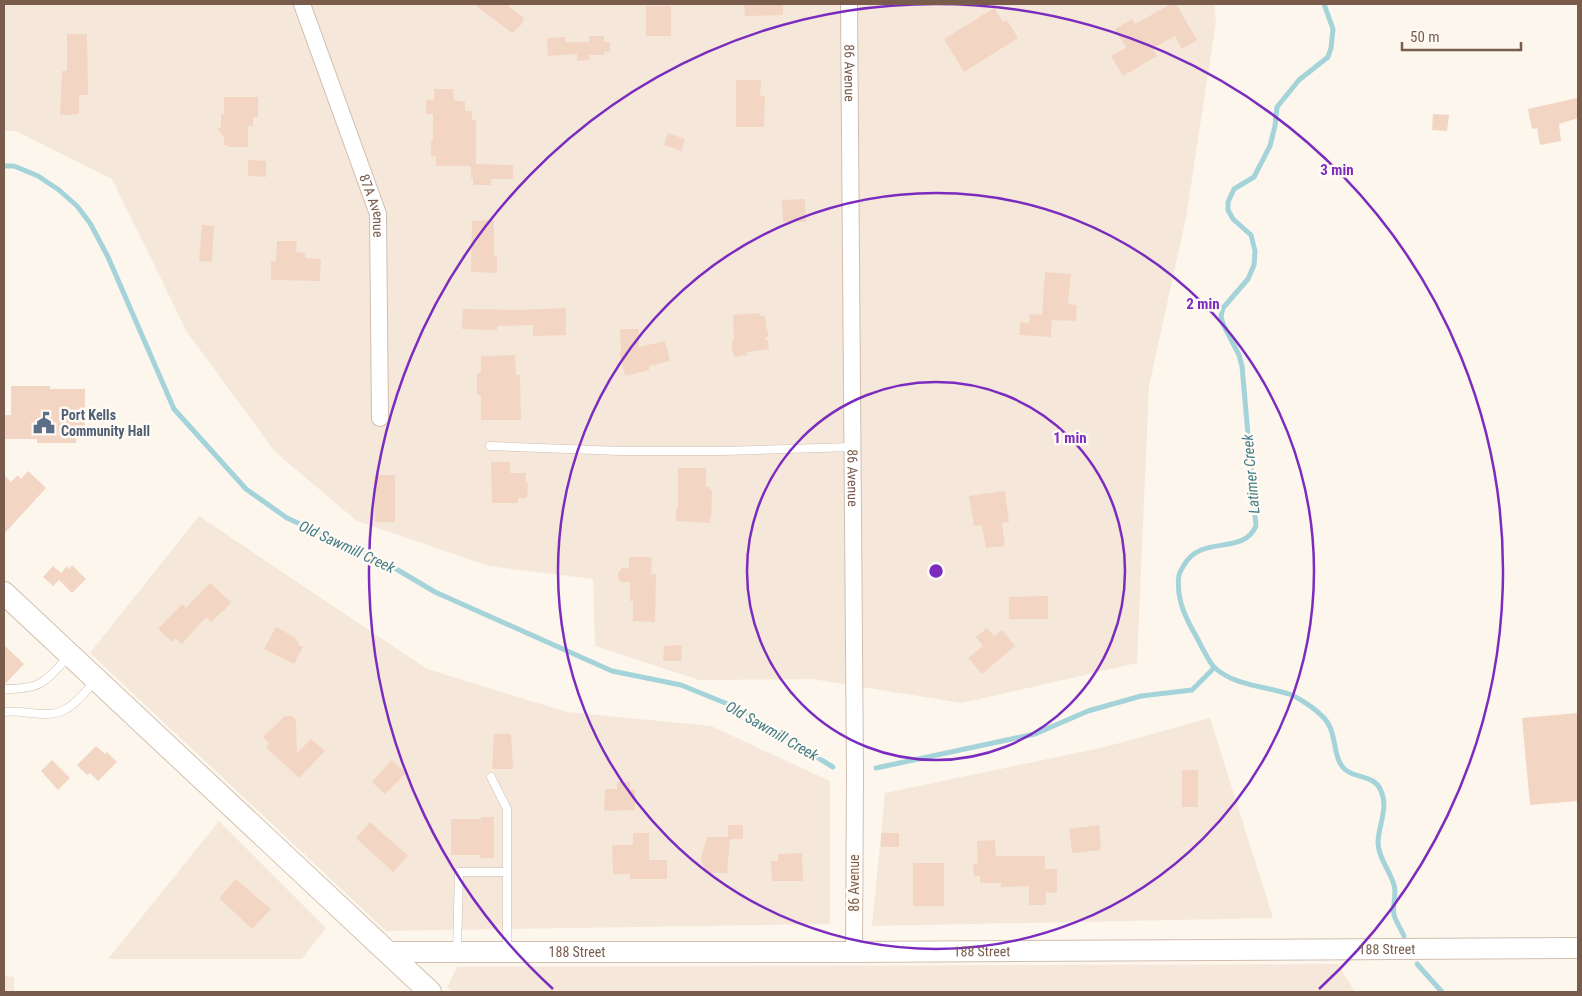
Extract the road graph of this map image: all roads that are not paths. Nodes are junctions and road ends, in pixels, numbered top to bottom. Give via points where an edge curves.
1 (302, 4) edge
2 (849, 4) edge
3 (380, 418) dead end
4 (490, 446) dead end
5 (853, 447) junction
6 (4, 592) edge
7 (70, 655) junction
8 (96, 680) junction
9 (4, 689) edge
10 (4, 712) edge
11 (491, 777) dead end
12 (507, 872) junction
13 (1578, 948) edge
14 (387, 952) junction
15 (457, 952) junction
16 (508, 952) junction
17 (854, 952) junction
18 (430, 992) edge

1 - 3 street, 87A Avenue via 378,214
2 - 5 street, 86 Avenue
4 - 5 lane via 638,451
5 - 17 street, 86 Avenue
6 - 7 main road
7 - 8 main road
7 - 9 lane via 51,676 35,686
8 - 10 lane via 67,709 58,713
8 - 14 main road
11 - 12 lane via 507,809
12 - 15 lane via 459,872
12 - 16 lane
13 - 17 street, 188 Street
14 - 15 street, 188 Street
14 - 18 main road
15 - 16 street, 188 Street
16 - 17 street, 188 Street

